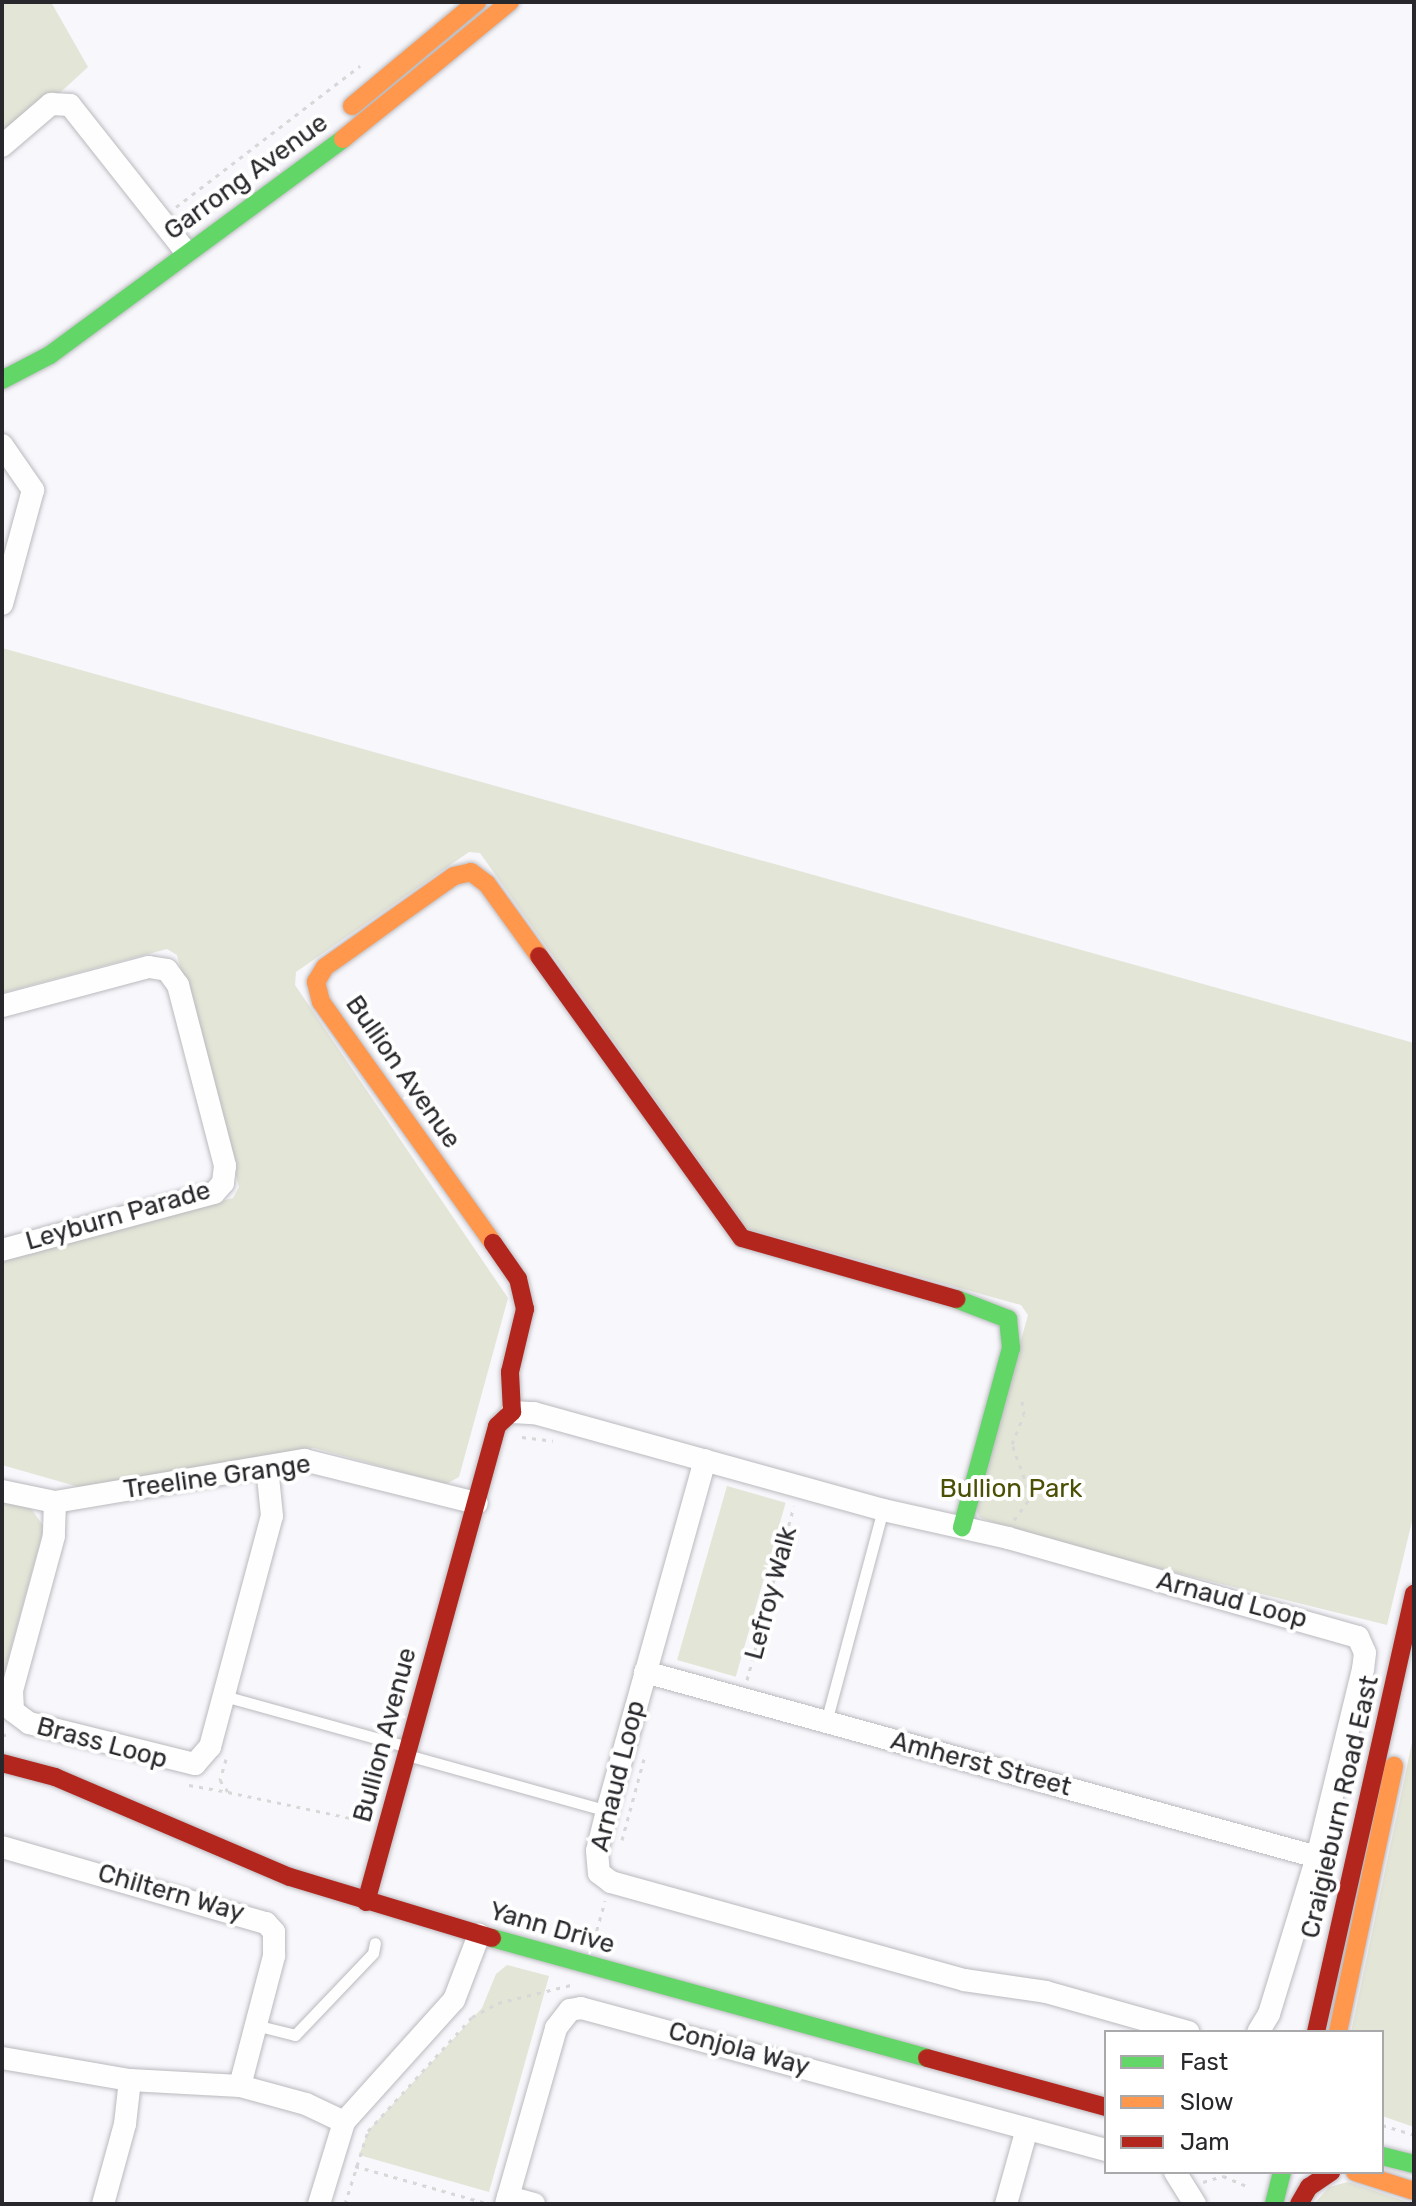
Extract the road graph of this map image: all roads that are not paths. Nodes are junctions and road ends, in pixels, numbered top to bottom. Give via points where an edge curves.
1 (477, 2) edge
2 (510, 2) edge
3 (338, 117) dead end
4 (2, 146) edge
5 (177, 234) junction
6 (2, 362) edge
7 (2, 380) edge
8 (2, 445) edge
9 (2, 604) edge
10 (2, 1006) edge
11 (2, 1250) edge
12 (512, 1412) junction
13 (705, 1460) junction
14 (267, 1467) junction
15 (2, 1491) edge
16 (55, 1502) junction
17 (477, 1503) junction
18 (883, 1510) junction
19 (962, 1527) junction
20 (1414, 1594) edge
21 (1414, 1630) edge
22 (645, 1672) junction
23 (224, 1696) junction
24 (826, 1722) junction
25 (407, 1751) junction
26 (2, 1763) edge
27 (607, 1811) junction
28 (2, 1847) edge
29 (1317, 1857) junction
30 (366, 1902) junction
31 (479, 1935) junction
32 (375, 1943) dead end
33 (255, 2025) junction
34 (1181, 2030) edge
35 (1259, 2030) edge
36 (1316, 2030) edge
37 (1338, 2030) edge
38 (2, 2058) edge
39 (130, 2080) junction
40 (240, 2086) junction
41 (1104, 2107) edge
42 (344, 2122) junction
43 (1027, 2129) junction
44 (1104, 2149) edge
45 (1384, 2156) edge
46 (1414, 2164) edge
47 (1269, 2174) edge
48 (1281, 2174) edge
49 (1306, 2174) edge
50 (1328, 2174) edge
51 (1361, 2174) edge
52 (1414, 2191) edge
53 (500, 2201) edge
54 (1274, 2203) edge
55 (103, 2204) edge
56 (319, 2204) edge
57 (534, 2204) edge
58 (1006, 2204) edge
59 (1298, 2204) edge

1 - 3 street, Garrong Avenue
2 - 5 street, Garrong Avenue via 388,106
4 - 5 street via 51,104 70,105
5 - 6 street, Garrong Avenue via 68,320
5 - 7 street, Garrong Avenue via 50,355
8 - 9 street via 33,490
10 - 11 street, Leyburn Parade via 149,967 167,970 178,985 225,1166 223,1183 214,1193
12 - 13 street, Arnaud Loop via 534,1413
12 - 17 street, Bullion Avenue via 497,1426
12 - 19 street, Bullion Avenue via 510,1372 525,1309 518,1279 316,992 325,967 464,872 487,884 735,1231 760,1246 1000,1313 1012,1327
13 - 18 street, Arnaud Loop
13 - 22 street, Arnaud Loop
14 - 16 street, Treeline Grange
14 - 17 street, Treeline Grange via 321,1461
14 - 23 street, Brass Loop via 272,1516
15 - 16 street, Treeline Grange
16 - 23 street, Brass Loop via 54,1536 12,1691 18,1718 176,1764 195,1764 210,1747
17 - 25 street, Bullion Avenue
18 - 19 street, Arnaud Loop
18 - 24 lane
19 - 29 street, Arnaud Loop via 1358,1637 1365,1653 1363,1669
20 - 36 street, Craigieburn Road East
21 - 37 street, Craigieburn Road East via 1387,1810
22 - 24 street, Amherst Street
22 - 27 street, Arnaud Loop
23 - 25 lane
24 - 29 street, Amherst Street
25 - 27 lane
25 - 30 street, Bullion Avenue
26 - 30 street, Yann Drive via 55,1777 290,1877
27 - 34 street, Arnaud Loop via 596,1863 611,1882 964,1980 1046,1992
28 - 33 street, Chiltern Way via 266,1923 275,1944
29 - 35 street, Arnaud Loop via 1269,2014
30 - 31 street, Yann Drive
31 - 41 street, Yann Drive
31 - 42 street via 454,2000
32 - 33 lane via 373,1953 295,2035
33 - 40 street, Chiltern Way
38 - 39 street
39 - 40 street
39 - 55 street via 125,2124
40 - 42 street via 306,2104
42 - 56 street
43 - 44 street, Conjola Way
43 - 53 street, Conjola Way via 581,2008 570,2010 556,2028
43 - 58 street
45 - 46 street
47 - 54 street
48 - 54 street
49 - 59 street
50 - 59 street via 1309,2187
51 - 52 street
53 - 57 street

